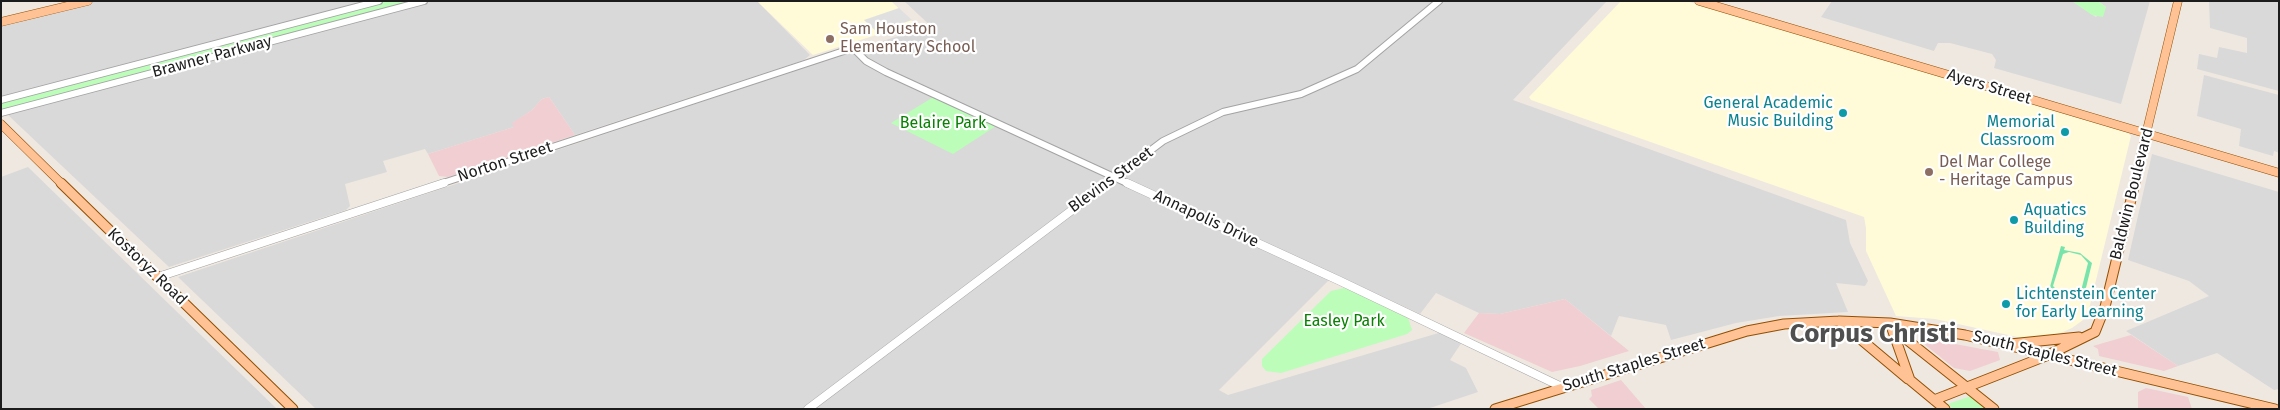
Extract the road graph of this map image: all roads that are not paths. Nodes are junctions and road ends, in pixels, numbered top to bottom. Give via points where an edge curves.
1 (88, 1) edge
2 (379, 1) edge
3 (424, 1) edge
4 (1438, 1) edge
5 (1699, 1) edge
6 (2178, 1) edge
7 (1, 22) edge
8 (853, 48) joint
9 (1, 100) edge
10 (1, 113) edge
11 (1, 124) edge
12 (2147, 134) junction
13 (2279, 173) edge
14 (1113, 177) junction
15 (158, 277) junction
16 (1839, 321) junction
17 (1890, 323) junction
18 (2087, 336) junction
19 (2003, 344) junction
20 (2046, 356) junction
21 (1910, 380) junction
22 (1562, 387) junction
23 (1967, 387) junction
24 (1934, 400) junction
25 (293, 409) edge
26 (808, 409) edge
27 (1495, 409) edge
28 (1944, 409) edge
29 (1994, 409) edge
30 (2275, 409) edge

1 - 7 main road
2 - 9 street, Brawner Parkway
3 - 10 street, Brawner Parkway
4 - 14 street, Blevins Street via 1357,69 1301,94 1223,112 1163,142
5 - 12 main road, Ayers Street
6 - 12 main road, Baldwin Boulevard
8 - 14 street, Annapolis Drive via 866,61 886,72
8 - 15 street, Norton Street
11 - 15 main road, Kostoryz Road
12 - 13 main road, Ayers Street
12 - 18 main road, Baldwin Boulevard via 2105,307 2095,332
14 - 22 street, Annapolis Drive
14 - 26 street, Blevins Street
15 - 25 main road, Kostoryz Road
16 - 17 main road, South Staples Street
16 - 21 main road
16 - 22 main road, South Staples Street via 1784,324 1748,331
17 - 19 main road, South Staples Street
17 - 21 main road
17 - 23 main road
18 - 19 main road
18 - 20 main road, Baldwin Boulevard
19 - 20 main road, South Staples Street
20 - 23 main road, Baldwin Boulevard
20 - 30 main road, South Staples Street
21 - 24 main road
22 - 27 main road, South Staples Street
23 - 24 main road, Baldwin Boulevard
23 - 29 main road
24 - 28 main road

